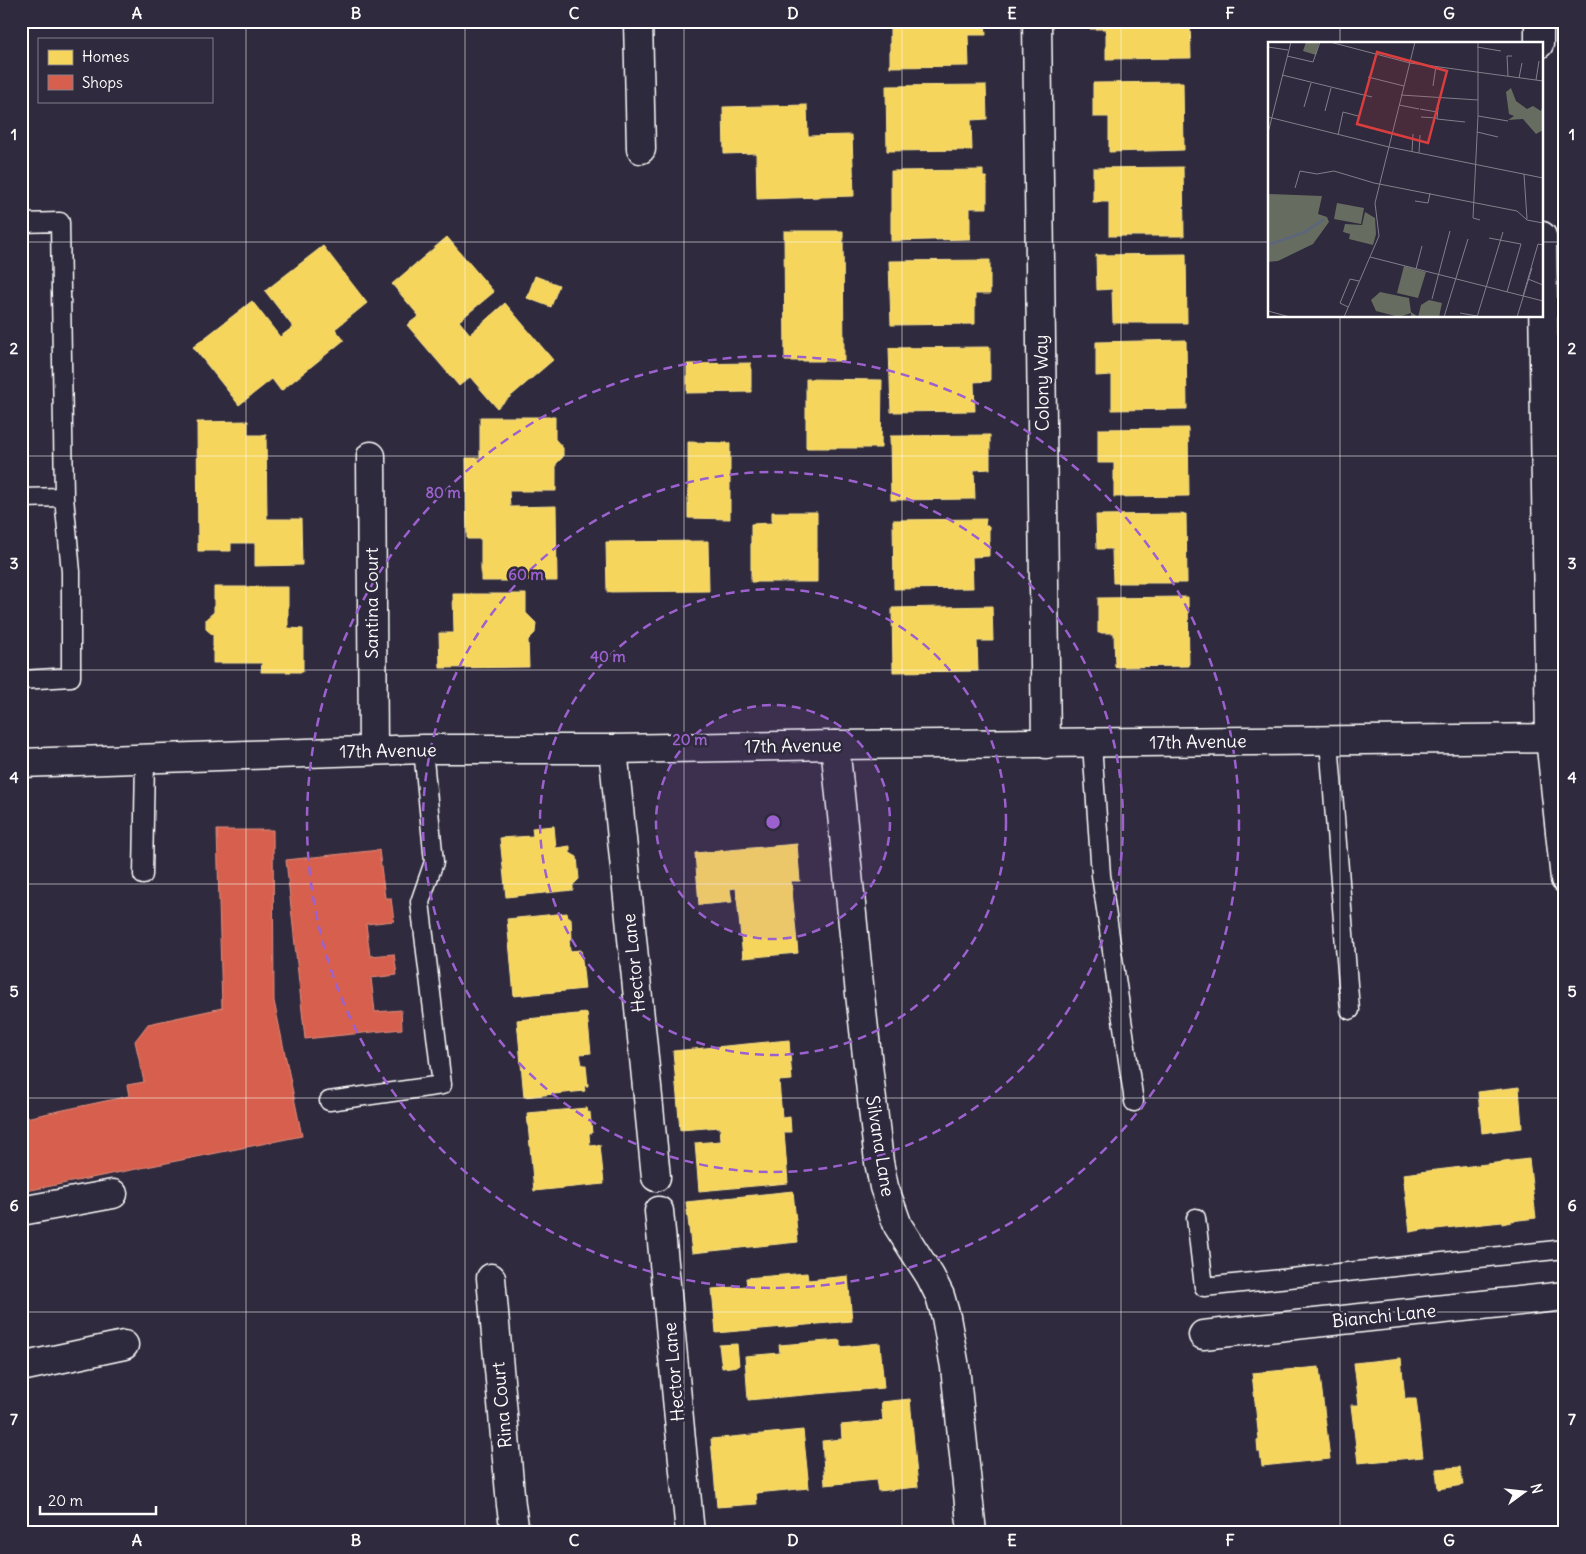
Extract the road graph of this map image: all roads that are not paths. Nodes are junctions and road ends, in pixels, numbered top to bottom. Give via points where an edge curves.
1 (638, 21) edge
2 (1037, 21) edge
3 (1539, 21) edge
4 (1539, 42) edge
5 (641, 149) dead end
6 (21, 223) edge
7 (1544, 254) edge
8 (1554, 345) edge
9 (371, 456) dead end
10 (64, 497) junction
11 (21, 498) edge
12 (21, 680) edge
13 (1557, 738) edge
14 (1329, 741) junction
15 (1046, 744) junction
16 (1092, 744) junction
17 (835, 745) junction
18 (613, 749) junction
19 (373, 750) junction
20 (423, 750) junction
21 (145, 759) junction
22 (21, 763) edge
23 (143, 874) dead end
24 (1565, 879) edge
25 (1350, 1010) dead end
26 (329, 1101) dead end
27 (1134, 1102) dead end
28 (656, 1177) dead end
29 (113, 1194) dead end
30 (21, 1210) edge
31 (659, 1211) dead end
32 (1196, 1218) dead end
33 (1565, 1249) edge
34 (490, 1278) dead end
35 (1565, 1296) edge
36 (1203, 1335) dead end
37 (124, 1345) dead end
38 (21, 1367) edge
39 (515, 1533) edge
40 (690, 1533) edge
41 (972, 1533) edge

1 - 5 street
2 - 15 street, Colony Way
3 - 4 street
6 - 10 lane via 60,222
7 - 8 street
8 - 13 street
9 - 19 street, Santina Court
10 - 11 lane
10 - 12 lane via 71,572 71,677
13 - 14 street, 17th Avenue
13 - 24 street
14 - 16 street, 17th Avenue
14 - 25 lane
15 - 16 street, 17th Avenue
15 - 17 street, 17th Avenue
16 - 27 lane via 1101,875
17 - 18 street, 17th Avenue
17 - 41 street, Silvana Lane via 879,1162 898,1226 930,1276 946,1317 955,1368
18 - 20 street, 17th Avenue
18 - 28 street, Hector Lane
19 - 20 street, 17th Avenue
19 - 21 street, 17th Avenue
20 - 26 lane via 434,862 420,902 442,1085
21 - 22 street, 17th Avenue
21 - 23 lane
29 - 30 street
31 - 40 street, Hector Lane
32 - 33 lane via 1204,1287
34 - 39 street, Rina Court
35 - 36 street, Bianchi Lane
37 - 38 street

